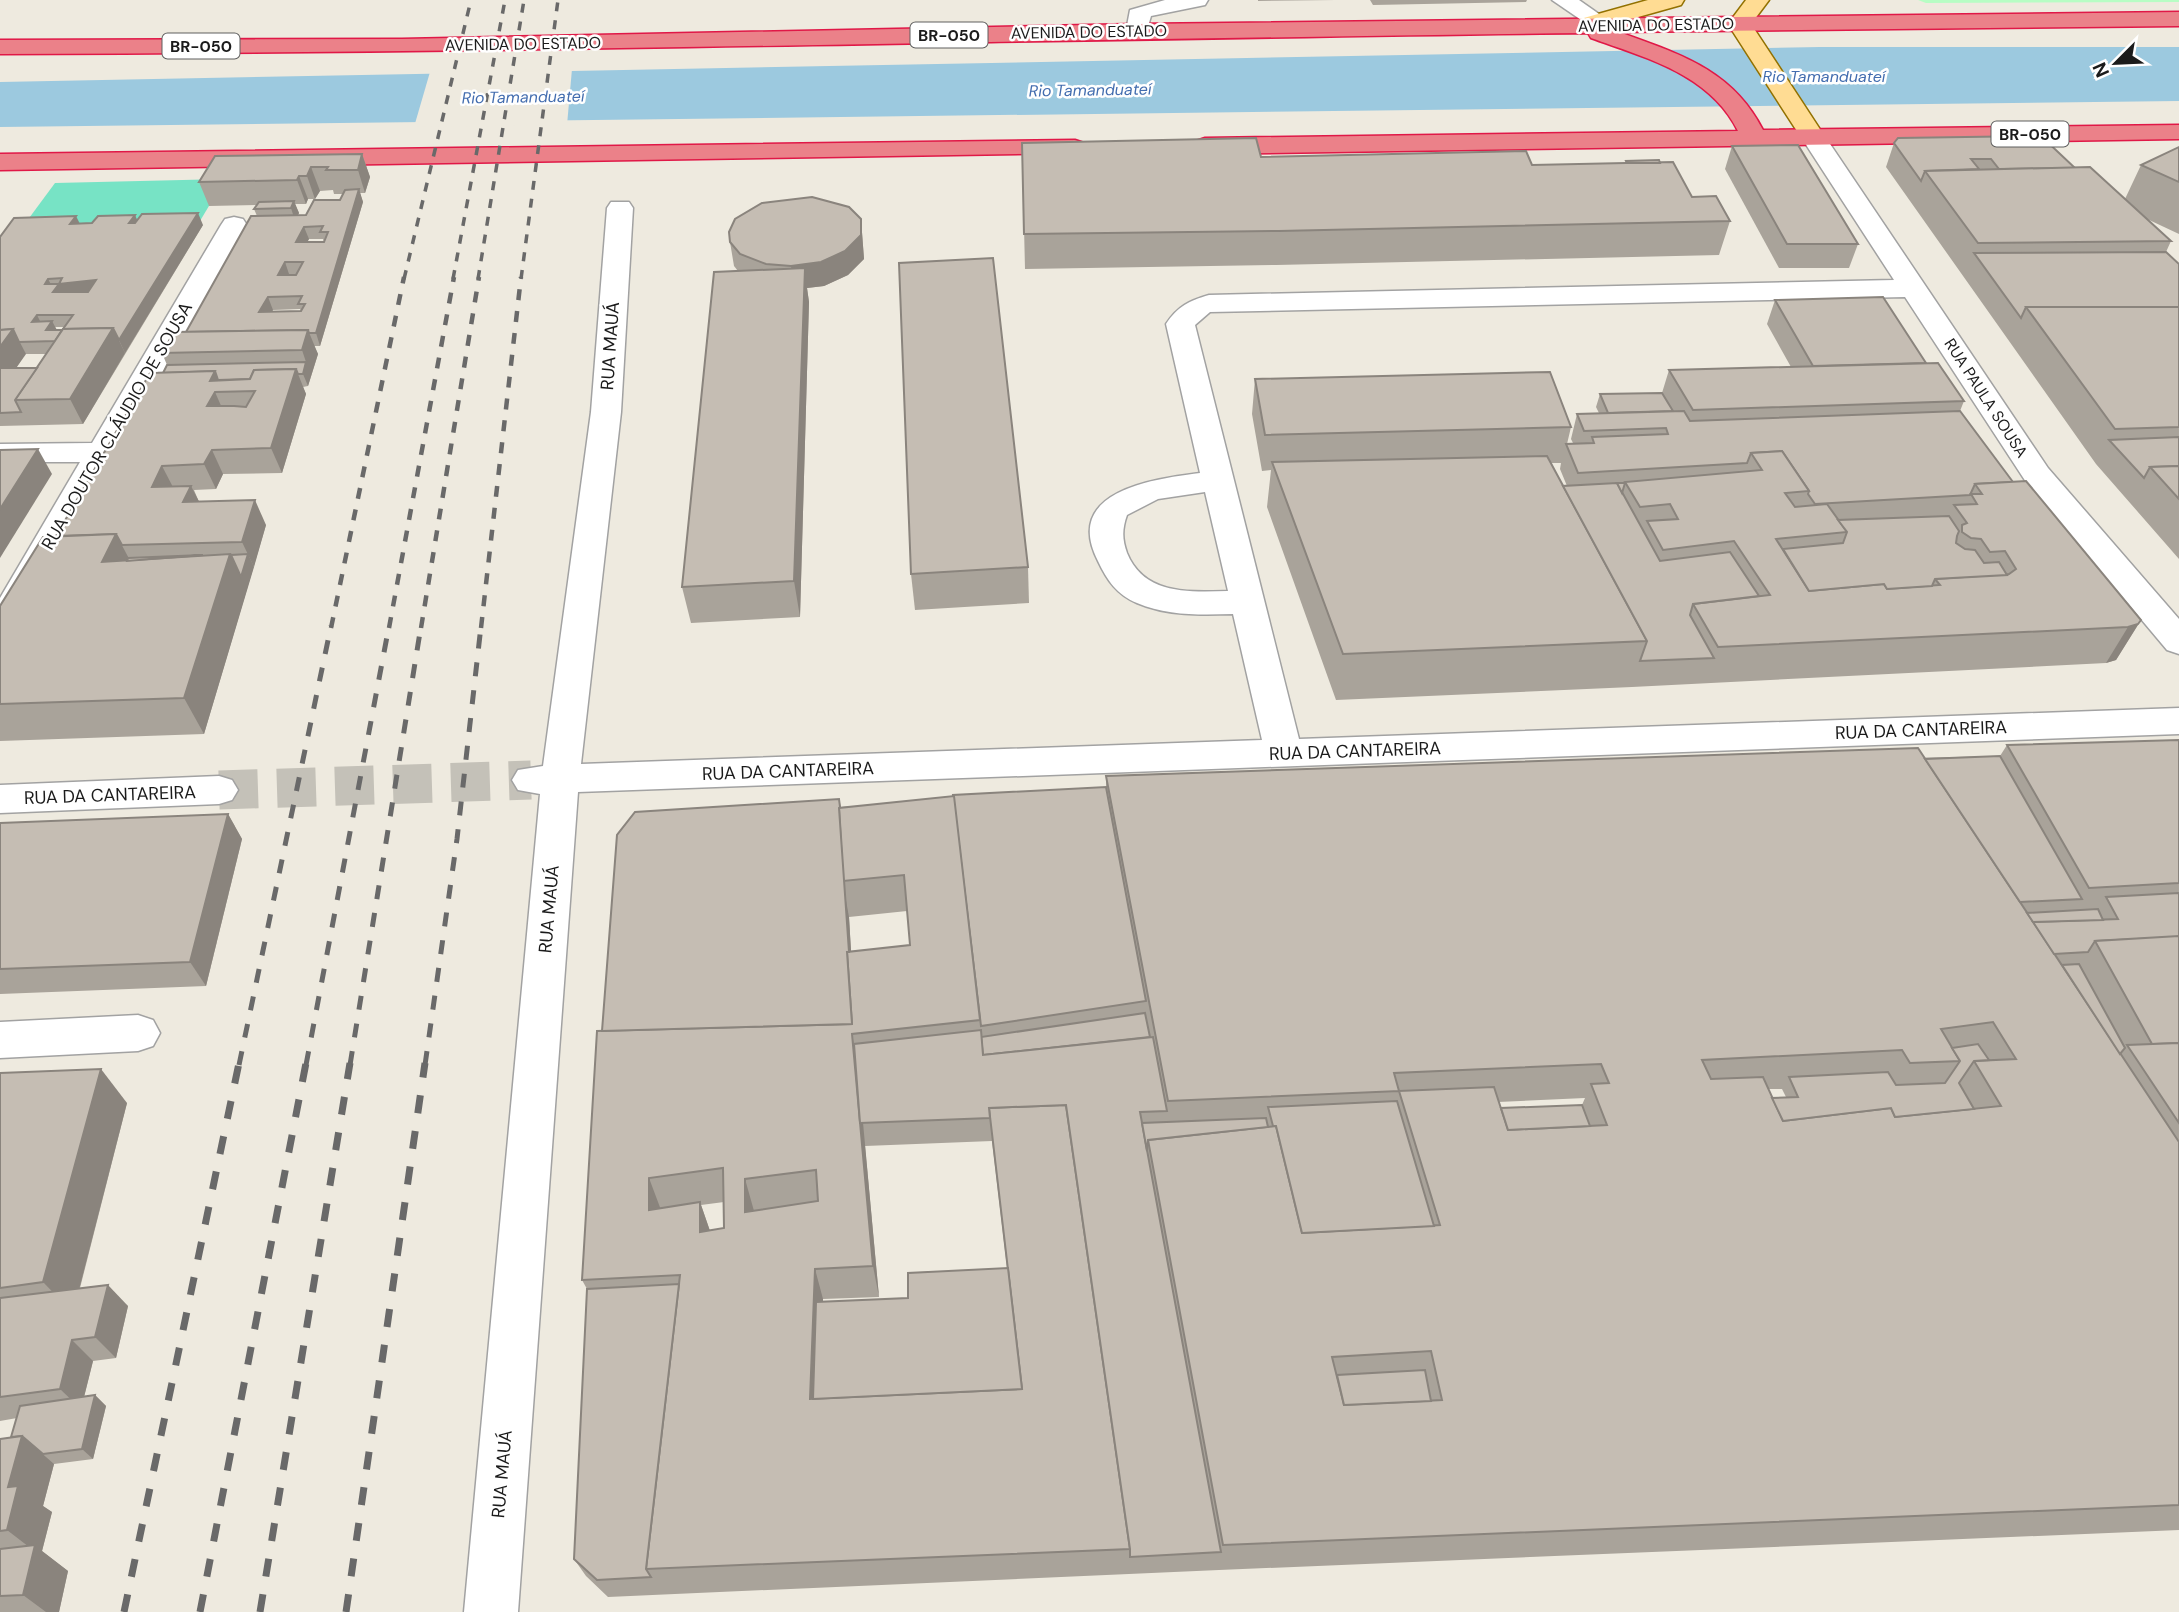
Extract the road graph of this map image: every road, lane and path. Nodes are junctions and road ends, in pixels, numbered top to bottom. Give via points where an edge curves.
1 (1197, 0) edge
2 (1563, 0) edge
3 (1673, 0) edge
4 (1758, 0) edge
5 (1867, 0) edge
6 (2179, 19) edge
7 (1915, 22) junction
8 (1590, 23) junction
9 (1137, 31) junction
10 (1744, 31) junction
11 (0, 47) edge
12 (1808, 130) junction
13 (1750, 131) junction
14 (2179, 132) edge
15 (1178, 147) edge
16 (1096, 148) edge
17 (0, 162) edge
18 (620, 208) dead end
19 (234, 225) dead end
20 (1913, 288) junction
21 (101, 452) junction
22 (0, 453) edge
23 (1218, 480) junction
24 (1248, 602) junction
25 (0, 626) edge
26 (2179, 642) edge
27 (2179, 720) edge
28 (1284, 753) junction
29 (545, 779) junction
30 (219, 790) tunnel mouth
31 (0, 799) edge
32 (138, 1033) dead end
33 (0, 1040) edge
34 (491, 1612) edge

1 - 9 street via 1144,11 1138,15
2 - 8 street
3 - 8 main road
4 - 10 main road
5 - 7 highway
6 - 7 highway, AVENIDA DO ESTADO / BR-050
7 - 10 highway, AVENIDA DO ESTADO / BR-050
8 - 9 highway, AVENIDA DO ESTADO / BR-050
8 - 10 highway, AVENIDA DO ESTADO / BR-050
8 - 13 highway via 1721,89
9 - 11 highway, AVENIDA DO ESTADO / BR-050 via 625,43
10 - 12 main road
12 - 13 highway, BR-050
12 - 14 highway, BR-050
12 - 20 street, RUA PAULA SOUSA
13 - 15 highway, BR-050
16 - 17 highway
18 - 29 street, RUA MAUÁ via 606,412
19 - 21 street, RUA DOUTOR CLÁUDIO DE SOUSA
20 - 23 street via 1209,304 1195,308 1180,324
20 - 26 street, RUA PAULA SOUSA via 2037,475
21 - 22 street
21 - 25 street, RUA DOUTOR CLÁUDIO DE SOUSA
23 - 24 street
23 - 24 street via 1122,502 1109,517 1106,538 1115,566 1127,582 1148,594 1180,604
24 - 28 street
27 - 28 street, RUA DA CANTAREIRA
28 - 29 street, RUA DA CANTAREIRA
29 - 34 street, RUA MAUÁ
30 - 31 street, RUA DA CANTAREIRA
32 - 33 street

